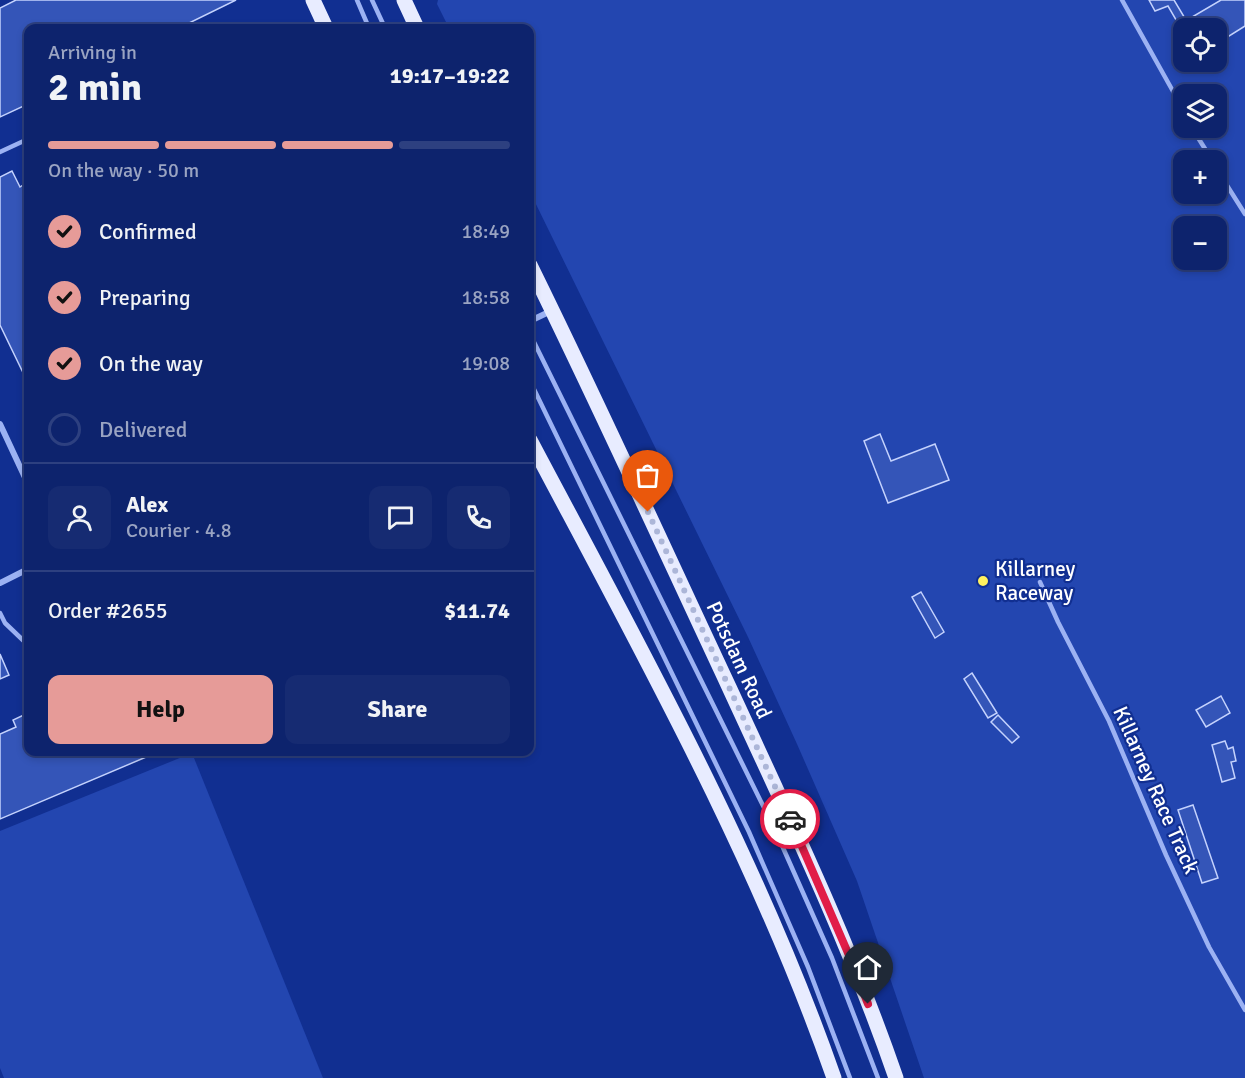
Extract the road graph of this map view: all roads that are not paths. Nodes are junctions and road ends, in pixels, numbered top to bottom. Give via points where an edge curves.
1 (313, 0) edge
2 (357, 0) edge
3 (372, 0) edge
4 (1122, 0) edge
5 (407, 3) edge
6 (324, 24) edge
7 (367, 24) edge
8 (383, 24) edge
9 (415, 24) edge
10 (1173, 91) edge
11 (24, 141) edge
12 (0, 152) edge
13 (1227, 185) edge
14 (1245, 214) edge
15 (534, 273) edge
16 (552, 310) junction
17 (534, 319) edge
18 (534, 342) edge
19 (534, 389) edge
20 (0, 424) edge
21 (534, 448) edge
22 (24, 475) edge
23 (24, 571) edge
24 (1040, 582) dead end
25 (0, 583) edge
26 (0, 613) edge
27 (24, 641) edge
28 (1245, 1010) edge
29 (834, 1078) edge
30 (850, 1078) edge
31 (878, 1078) edge
32 (896, 1078) edge

1 - 6 main road
2 - 7 lane
3 - 8 lane
4 - 10 lane
5 - 9 main road
11 - 12 lane
13 - 14 lane
15 - 16 main road, Potsdam Road
16 - 17 street
16 - 32 main road, Potsdam Road via 803,847
18 - 31 lane via 776,832 832,958
19 - 30 lane via 749,832 808,967
20 - 22 street
21 - 29 main road via 734,836
23 - 25 street
24 - 28 lane, Killarney Race Track via 1109,721 1209,947
26 - 27 lane

